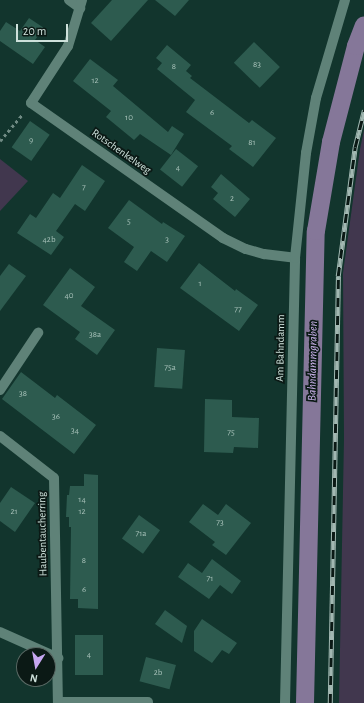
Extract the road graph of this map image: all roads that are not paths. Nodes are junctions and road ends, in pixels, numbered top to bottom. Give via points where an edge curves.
1 (69, 0) edge
2 (345, 0) edge
3 (81, 4) edge
4 (295, 258) junction
5 (38, 334) dead end
6 (0, 390) edge
7 (0, 436) edge
8 (0, 632) edge
9 (58, 658) junction
10 (58, 702) edge
11 (148, 702) edge
12 (285, 703) edge

1 - 3 street
2 - 4 street, Am Bahndamm via 316,98 306,153
3 - 4 street, Rotschenkelweg via 68,46 31,103 223,238 246,249
4 - 12 street, Am Bahndamm
5 - 6 street
7 - 9 street, Haubentaucherring via 54,478
8 - 9 street
9 - 10 street, Haubentaucherring
10 - 11 street

